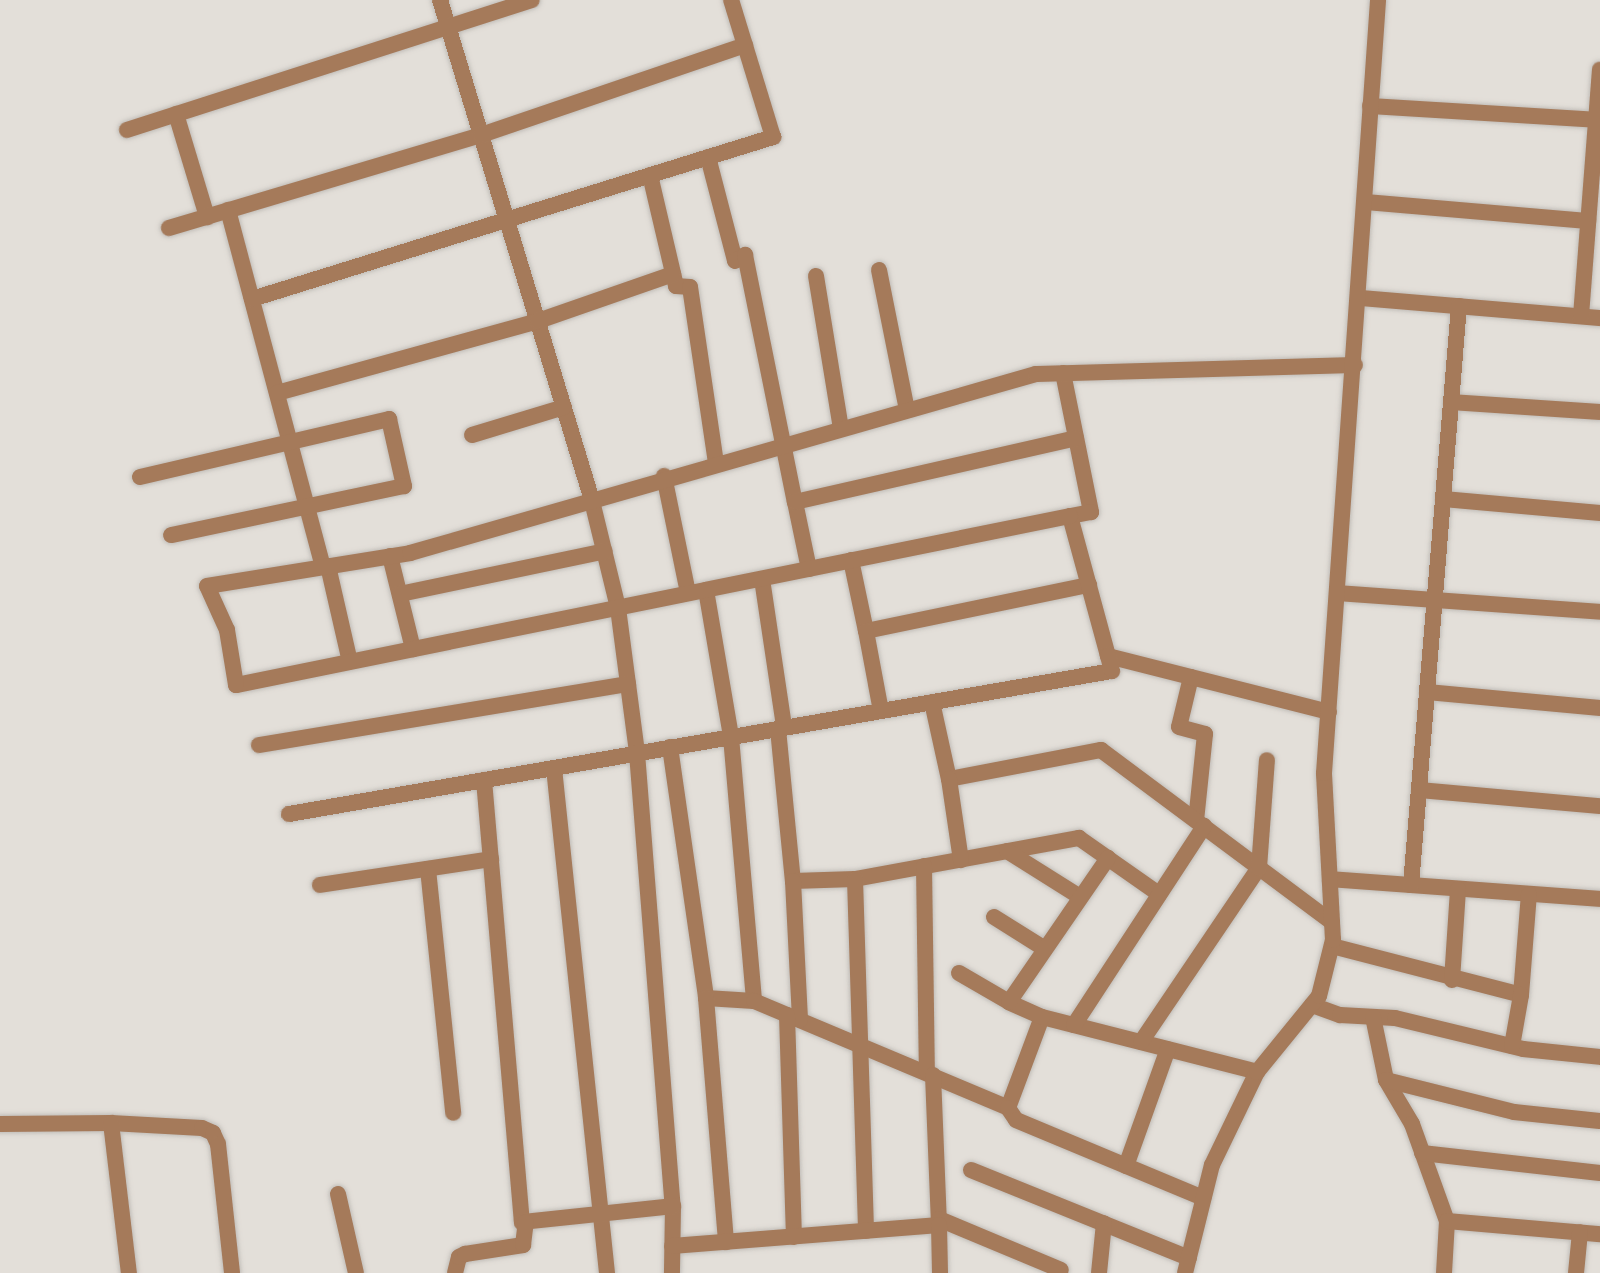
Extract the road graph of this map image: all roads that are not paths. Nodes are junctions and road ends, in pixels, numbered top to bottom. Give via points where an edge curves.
1 (440, 0) edge
2 (532, 0) edge
3 (731, 0) edge
4 (1378, 0) edge
5 (448, 28) junction
6 (745, 45) junction
7 (1600, 70) edge
8 (1370, 106) junction
9 (176, 114) junction
10 (1596, 120) junction
11 (127, 130) dead end
12 (481, 135) junction
13 (708, 157) junction
14 (650, 175) junction
15 (1365, 202) junction
16 (228, 210) junction
17 (207, 217) junction
18 (507, 220) junction
19 (1588, 221) junction
20 (169, 228) dead end
21 (879, 270) dead end
22 (673, 274) junction
23 (816, 276) dead end
24 (1360, 298) junction
25 (252, 299) junction
26 (1459, 306) junction
27 (1581, 316) junction
28 (1600, 318) edge
29 (538, 321) junction
30 (1355, 365) junction
31 (1063, 373) junction
32 (277, 393) junction
33 (1451, 402) junction
34 (564, 407) junction
35 (907, 410) junction
36 (1600, 412) edge
37 (841, 428) junction
38 (472, 435) dead end
39 (1076, 438) junction
40 (290, 440) junction
41 (783, 444) junction
42 (716, 463) junction
43 (664, 476) junction
44 (140, 477) dead end
45 (591, 497) junction
46 (1443, 499) junction
47 (795, 502) junction
48 (307, 507) junction
49 (1600, 513) edge
50 (1070, 516) junction
51 (171, 535) dead end
52 (605, 551) junction
53 (390, 556) junction
54 (851, 560) junction
55 (325, 567) junction
56 (809, 569) junction
57 (762, 579) junction
58 (1089, 585) junction
59 (706, 590) junction
60 (688, 593) junction
61 (1338, 593) junction
62 (400, 594) junction
63 (1435, 599) junction
64 (618, 608) junction
65 (1600, 612) edge
66 (866, 631) junction
67 (413, 649) junction
68 (1108, 656) junction
69 (350, 662) junction
70 (1191, 677) junction
71 (628, 684) junction
72 (1427, 692) junction
73 (932, 702) junction
74 (1600, 708) edge
75 (881, 711) junction
76 (1329, 712) junction
77 (781, 728) junction
78 (731, 737) junction
79 (259, 745) dead end
80 (670, 747) junction
81 (637, 753) junction
82 (1267, 760) dead end
83 (554, 768) junction
84 (949, 779) junction
85 (484, 780) junction
86 (1419, 790) junction
87 (1600, 806) edge
88 (289, 814) dead end
89 (1200, 824) junction
90 (1007, 851) junction
91 (1108, 858) junction
92 (491, 859) junction
93 (961, 860) junction
94 (924, 866) junction
95 (1259, 868) junction
96 (428, 869) junction
97 (855, 879) junction
98 (1330, 879) junction
99 (793, 881) junction
100 (320, 885) dead end
101 (1411, 885) junction
102 (1458, 889) junction
103 (1159, 894) junction
104 (1529, 894) junction
105 (1080, 897) junction
106 (1600, 899) edge
107 (994, 917) dead end
108 (1332, 922) junction
109 (1332, 946) junction
110 (1045, 949) junction
111 (959, 973) dead end
112 (1452, 980) junction
113 (1521, 995) junction
114 (706, 998) junction
115 (754, 1001) junction
116 (1009, 1002) junction
117 (1312, 1005) junction
118 (794, 1017) junction
119 (1042, 1017) junction
120 (1373, 1017) junction
121 (1074, 1025) junction
122 (1141, 1042) junction
123 (858, 1044) junction
124 (1512, 1046) junction
125 (1168, 1049) junction
126 (1600, 1057) edge
127 (1257, 1072) junction
128 (930, 1074) junction
129 (1386, 1080) junction
130 (1008, 1108) junction
131 (453, 1113) dead end
132 (1600, 1121) edge
133 (111, 1123) junction
134 (0, 1124) edge
135 (1422, 1153) junction
136 (1126, 1166) junction
137 (971, 1170) dead end
138 (1600, 1173) edge
139 (338, 1194) dead end
140 (1203, 1198) junction
141 (673, 1206) junction
142 (600, 1213) junction
143 (1447, 1221) junction
144 (526, 1222) junction
145 (939, 1222) junction
146 (1104, 1223) junction
147 (866, 1231) junction
148 (1580, 1232) junction
149 (1600, 1234) edge
150 (794, 1237) junction
151 (726, 1242) junction
152 (672, 1246) junction
153 (1187, 1266) edge
154 (1061, 1270) dead end
155 (129, 1273) edge
156 (232, 1273) edge
157 (356, 1273) edge
158 (455, 1273) edge
159 (607, 1273) edge
160 (672, 1273) edge
161 (940, 1273) edge
162 (1099, 1273) edge
163 (1444, 1273) edge
164 (1576, 1273) edge

1 - 5 street
2 - 5 street
3 - 6 street
4 - 8 street
5 - 9 street
5 - 12 street
6 - 12 street
6 - 13 street via 773,137
7 - 10 street
8 - 10 street
8 - 15 street
9 - 11 street
9 - 17 street
10 - 19 street
12 - 16 street
12 - 18 street
13 - 14 street
13 - 41 street via 735,261 745,255
14 - 18 street
14 - 22 street
15 - 19 street
15 - 24 street
16 - 17 street
16 - 25 street
17 - 20 street
18 - 25 street
18 - 29 street
19 - 27 street
21 - 35 street
22 - 29 street
22 - 42 street via 676,286 690,287
23 - 37 street
24 - 26 street
24 - 30 street
25 - 32 street
26 - 27 street
26 - 33 street
27 - 28 street
29 - 32 street
29 - 34 street
30 - 31 street
30 - 61 street
31 - 35 street via 1036,374
31 - 39 street
32 - 40 street
33 - 36 street
33 - 46 street
34 - 38 street
34 - 45 street
35 - 37 street
37 - 41 street
39 - 47 street
39 - 50 street via 1091,512
40 - 44 street
40 - 48 street
40 - 48 street via 389,419 404,486
41 - 42 street
41 - 47 street
42 - 43 street
43 - 45 street
43 - 60 street
45 - 52 street
45 - 53 street
46 - 49 street
46 - 63 street
47 - 56 street
48 - 51 street
48 - 55 street
50 - 54 street
50 - 58 street
52 - 62 street
52 - 64 street
53 - 55 street
53 - 62 street
54 - 56 street
54 - 66 street
55 - 69 street
55 - 69 street via 207,586 227,630 236,685
56 - 57 street
57 - 59 street
57 - 77 street
58 - 66 street
58 - 68 street
59 - 60 street
59 - 78 street
60 - 64 street
61 - 63 street
61 - 76 street
62 - 67 street
63 - 65 street
63 - 72 street
64 - 67 street
64 - 71 street
66 - 75 street
67 - 69 street
68 - 70 street
68 - 73 street via 1112,671
70 - 76 street
70 - 89 street via 1179,727 1205,734
71 - 79 street
71 - 81 street
72 - 74 street
72 - 86 street
73 - 75 street
73 - 84 street
75 - 77 street
76 - 98 street via 1324,773
77 - 78 street
77 - 99 street
78 - 80 street
78 - 115 street
80 - 81 street
80 - 114 street
81 - 83 street
81 - 141 street
82 - 95 street
83 - 85 street
83 - 142 street
84 - 89 street via 1101,750
84 - 93 street
85 - 88 street
85 - 92 street
86 - 87 street
86 - 101 street
89 - 95 street
89 - 103 street
90 - 91 street via 1079,838
90 - 93 street
90 - 105 street
91 - 103 street
91 - 105 street
92 - 96 street
92 - 144 street
93 - 94 street
94 - 97 street
94 - 128 street
95 - 108 street
95 - 122 street
96 - 100 street
96 - 131 street
97 - 99 street
97 - 123 street
98 - 101 street
98 - 108 street
99 - 118 street
101 - 102 street
102 - 104 street
102 - 112 street
103 - 121 street
104 - 106 street
104 - 113 street
105 - 110 street
107 - 110 street
108 - 109 street
109 - 112 street
109 - 117 street
110 - 116 street
111 - 116 street
112 - 113 street
113 - 124 street
114 - 115 street
114 - 151 street
115 - 118 street
116 - 119 street
117 - 120 street via 1340,1015
117 - 127 street
118 - 123 street
118 - 150 street
119 - 121 street
119 - 130 street
120 - 124 street
120 - 129 street
121 - 122 street
122 - 125 street
123 - 128 street
123 - 147 street
124 - 126 street
125 - 127 street
125 - 136 street
127 - 140 street via 1212,1165
128 - 130 street
128 - 145 street
129 - 132 street via 1514,1112
129 - 135 street
130 - 136 street via 1016,1120
133 - 134 street
133 - 155 street
133 - 156 street via 213,1133
135 - 138 street
135 - 143 street
136 - 140 street
137 - 146 street
139 - 157 street
140 - 153 street
141 - 142 street
141 - 152 street
142 - 144 street
142 - 159 street
143 - 148 street
143 - 163 street
144 - 158 street via 523,1245 465,1254
145 - 147 street
145 - 154 street
145 - 161 street
146 - 153 street
146 - 162 street
147 - 150 street
148 - 149 street
148 - 164 street
150 - 151 street
151 - 152 street
152 - 160 street

